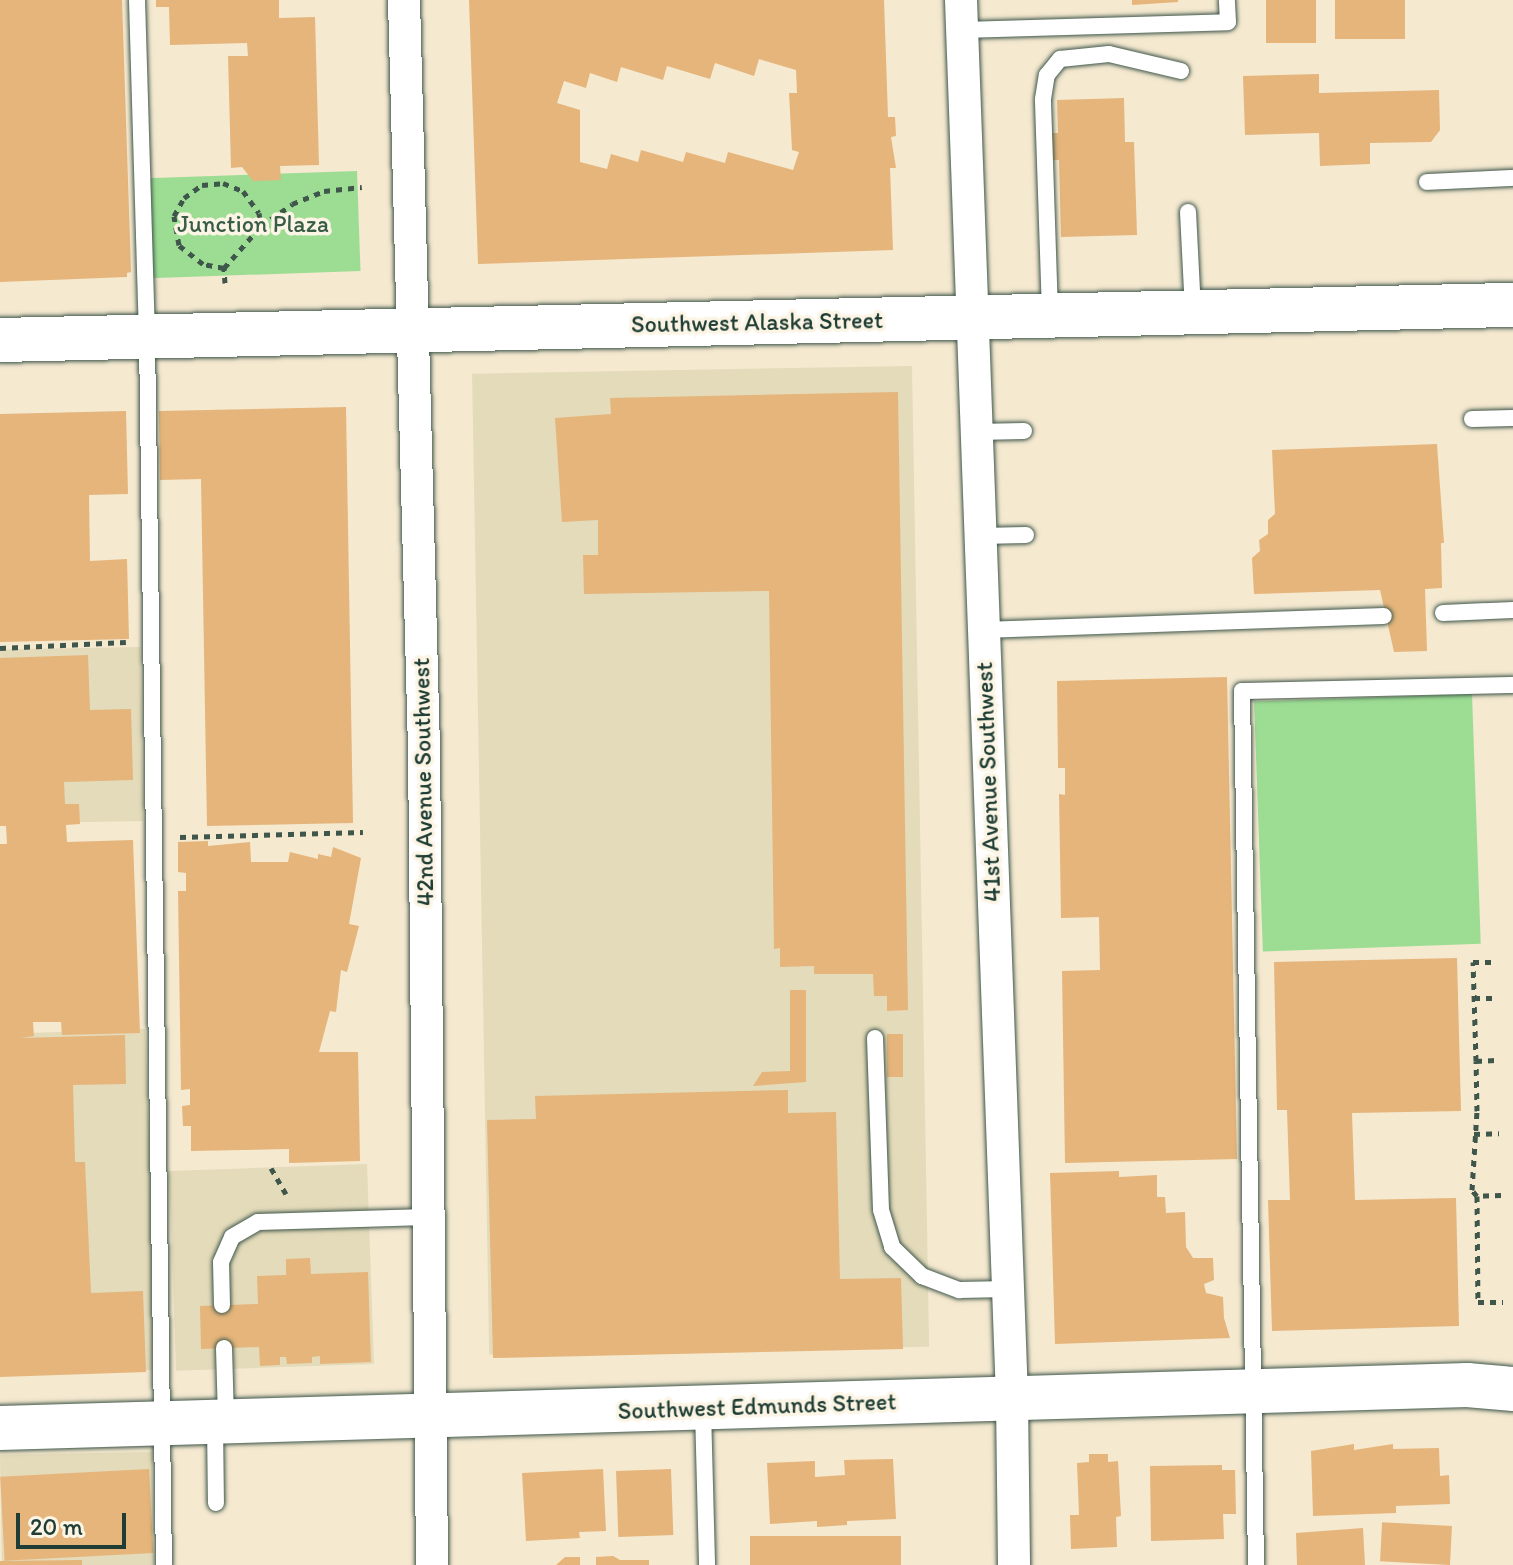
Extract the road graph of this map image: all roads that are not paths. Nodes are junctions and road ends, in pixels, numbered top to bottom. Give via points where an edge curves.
1 (137, 0) edge
2 (404, 0) edge
3 (1227, 0) edge
4 (962, 15) edge
5 (1181, 71) dead end
6 (1513, 178) edge
7 (1427, 182) dead end
8 (1188, 212) dead end
9 (1513, 305) edge
10 (1193, 314) junction
11 (971, 317) junction
12 (1050, 317) junction
13 (415, 330) junction
14 (147, 336) junction
15 (0, 340) edge
16 (1513, 418) edge
17 (1472, 419) dead end
18 (1024, 431) dead end
19 (976, 432) junction
20 (1026, 535) dead end
21 (980, 536) junction
22 (1513, 610) edge
23 (1443, 613) dead end
24 (1384, 616) dead end
25 (983, 630) junction
26 (1513, 685) edge
27 (875, 1038) dead end
28 (427, 1217) junction
29 (1008, 1289) junction
30 (222, 1305) dead end
31 (224, 1348) dead end
32 (1513, 1389) edge
33 (1253, 1391) junction
34 (1012, 1399) junction
35 (703, 1408) junction
36 (430, 1416) junction
37 (221, 1422) junction
38 (161, 1423) junction
39 (0, 1428) edge
40 (216, 1503) dead end
41 (164, 1565) edge
42 (432, 1565) edge
43 (707, 1565) edge
44 (1014, 1565) edge
45 (1256, 1565) edge

1 - 14 lane
2 - 13 street, 42nd Avenue Southwest
3 - 4 lane via 1228,22
4 - 11 street, 41st Avenue Southwest
5 - 12 lane via 1109,54 1060,59 1047,75 1043,99
6 - 7 lane
8 - 10 lane
9 - 10 main road, Southwest Alaska Street
10 - 12 main road, Southwest Alaska Street
11 - 12 main road, Southwest Alaska Street
11 - 13 main road, Southwest Alaska Street
11 - 19 street, 41st Avenue Southwest
13 - 14 main road, Southwest Alaska Street
13 - 28 street, 42nd Avenue Southwest
14 - 15 main road, Southwest Alaska Street
14 - 38 lane
16 - 17 lane
18 - 19 lane
19 - 21 street, 41st Avenue Southwest
20 - 21 lane
21 - 25 street, 41st Avenue Southwest
22 - 23 lane
24 - 25 lane
25 - 29 street, 41st Avenue Southwest
26 - 33 lane via 1242,691
27 - 29 lane via 881,1210 892,1247 922,1276 959,1290
28 - 30 lane via 258,1222 232,1237 221,1262
28 - 36 street, 42nd Avenue Southwest
29 - 34 street, 41st Avenue Southwest
31 - 37 lane
32 - 33 main road, Southwest Edmunds Street via 1467,1385
33 - 34 main road, Southwest Edmunds Street
33 - 45 lane
34 - 35 main road, Southwest Edmunds Street
34 - 44 street, 41st Avenue Southwest
35 - 36 main road, Southwest Edmunds Street
35 - 43 lane
36 - 37 main road, Southwest Edmunds Street
36 - 42 street, 42nd Avenue Southwest
37 - 38 main road, Southwest Edmunds Street
37 - 40 lane
38 - 39 main road, Southwest Edmunds Street
38 - 41 lane

